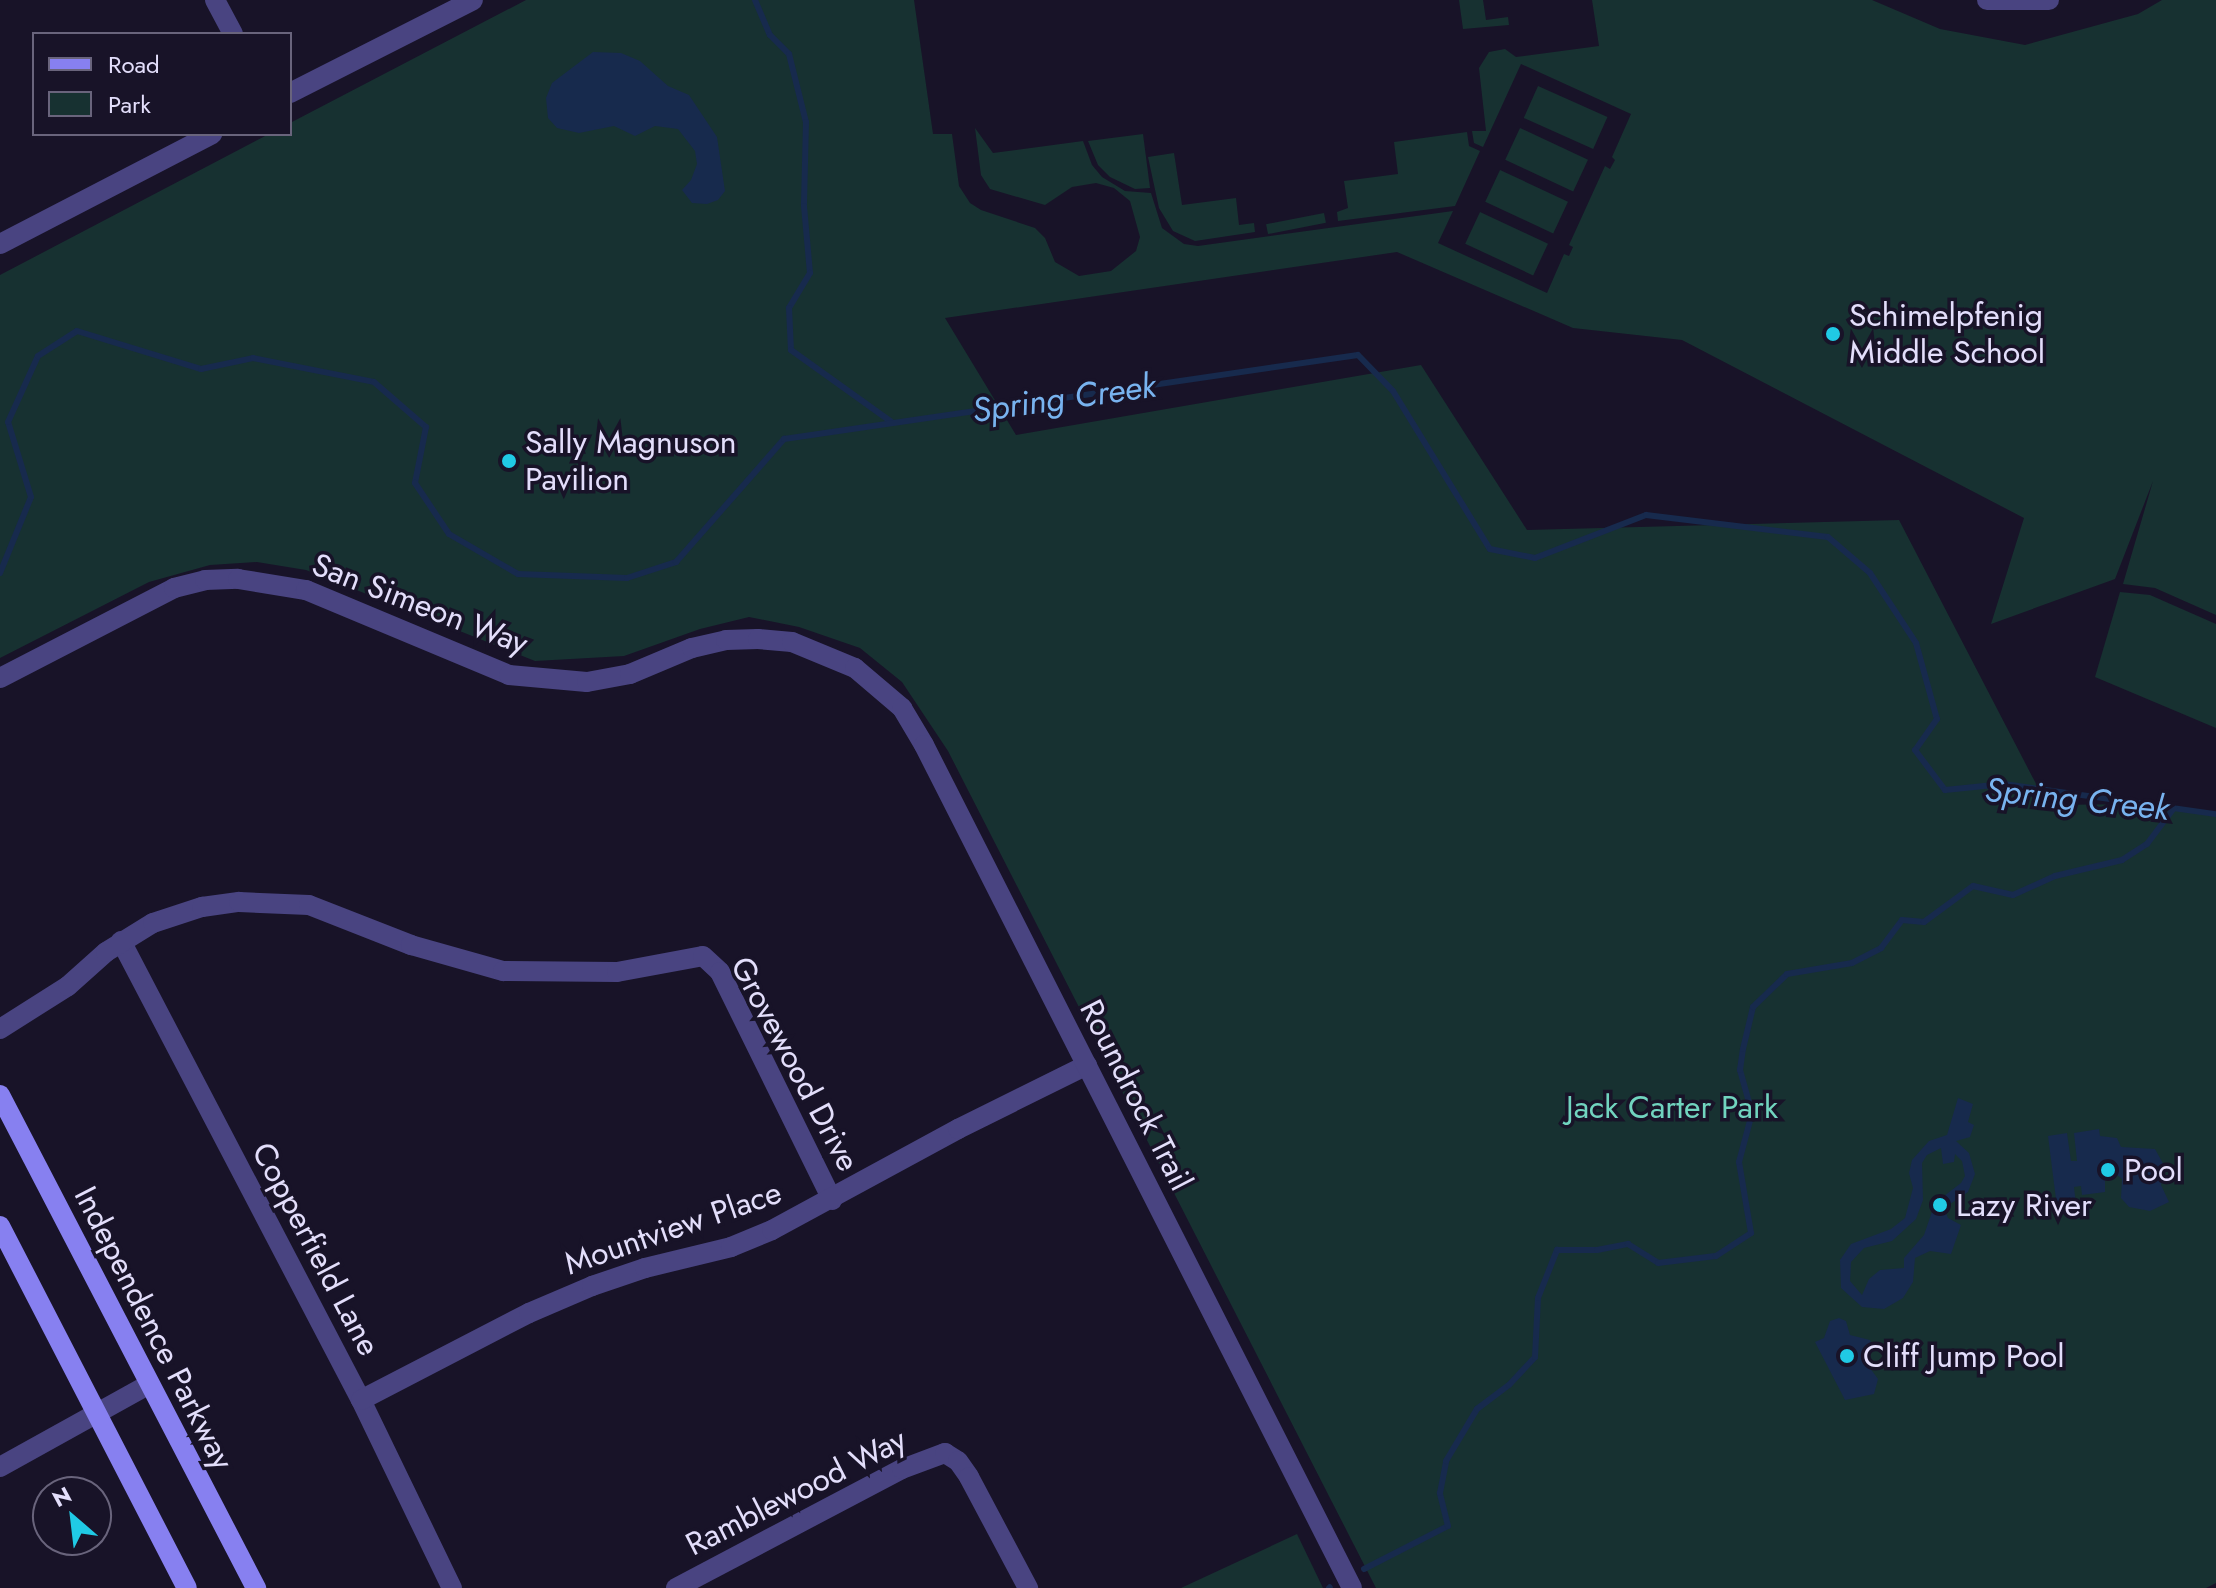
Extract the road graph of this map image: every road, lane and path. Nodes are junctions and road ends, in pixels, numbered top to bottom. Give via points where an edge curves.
1 (215, 0) edge
2 (473, 0) edge
3 (1987, 0) edge
4 (2049, 0) edge
5 (232, 32) edge
6 (292, 92) edge
7 (208, 136) edge
8 (0, 244) edge
9 (833, 657) joint
10 (0, 678) edge
11 (121, 941) junction
12 (0, 1029) edge
13 (1087, 1065) junction
14 (0, 1095) edge
15 (832, 1200) junction
16 (0, 1226) edge
17 (150, 1384) junction
18 (361, 1400) junction
19 (98, 1416) junction
20 (0, 1467) edge
21 (187, 1588) edge
22 (256, 1588) edge
23 (452, 1588) edge
24 (676, 1588) edge
25 (1028, 1588) edge
26 (1352, 1588) edge

1 - 5 street
2 - 6 street
3 - 4 street
7 - 8 street
9 - 10 street, San Simeon Way via 792,642 726,640 630,674 587,682 537,679 509,675 306,590 238,579 174,588
9 - 13 street, Roundrock Trail via 880,686 902,708
11 - 12 street via 68,986
11 - 15 street, Grovewood Drive via 153,923 202,907 274,901 309,905 411,945 503,971 617,972 703,956 720,972
11 - 18 street, Copperfield Lane
13 - 15 street, Mountview Place
13 - 26 street, Roundrock Trail
14 - 17 main road, Independence Parkway
15 - 18 street, Mountview Place via 731,1247 592,1286
16 - 19 main road
17 - 19 street
17 - 22 main road, Independence Parkway
18 - 23 street, Copperfield Lane
19 - 20 street
19 - 21 main road
24 - 25 street, Ramblewood Way via 902,1469 945,1453 969,1477

